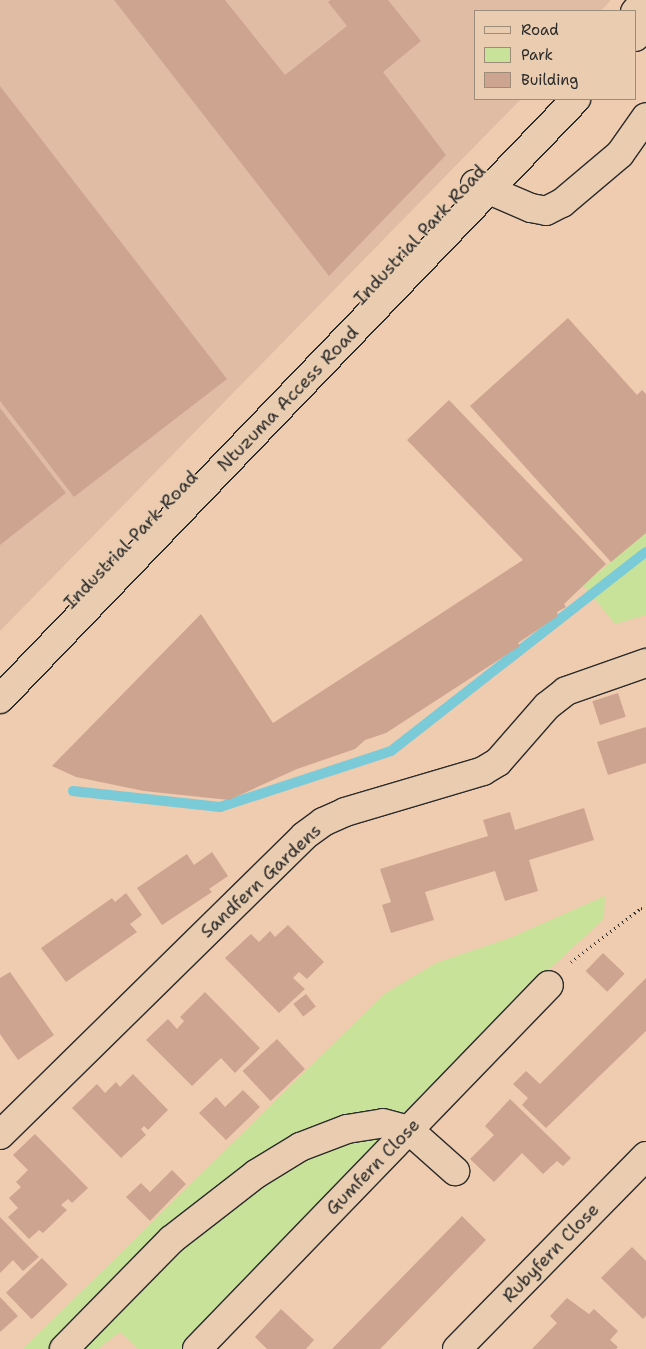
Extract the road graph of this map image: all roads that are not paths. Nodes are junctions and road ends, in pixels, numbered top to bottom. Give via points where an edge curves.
1 (645, 0) edge
2 (636, 11) edge
3 (646, 26) edge
4 (636, 36) edge
5 (550, 100) edge
6 (575, 100) edge
7 (646, 117) edge
8 (480, 185) junction
9 (646, 663) edge
10 (0, 676) edge
11 (0, 699) edge
12 (549, 985) road end
13 (409, 1130) junction
14 (0, 1135) edge
15 (646, 1156) edge
16 (455, 1172) dead end
17 (64, 1349) edge
18 (197, 1349) edge
19 (457, 1349) edge

1 - 2 street
3 - 4 street
5 - 8 street, Industrial Park Road
6 - 8 street, Ntuzuma Access Road
7 - 8 street via 620,154 562,203 546,211 531,208
8 - 10 street, Industrial Park Road
8 - 11 street, Ntuzuma Access Road
9 - 14 street, Sandfern Gardens via 566,691 548,706 498,762 482,771 345,812 304,836
12 - 13 street, Gumfern Close
13 - 16 street
13 - 17 street via 383,1123 347,1128 300,1148 256,1174 171,1240
13 - 18 street, Gumfern Close
15 - 19 street, Rubyfern Close

